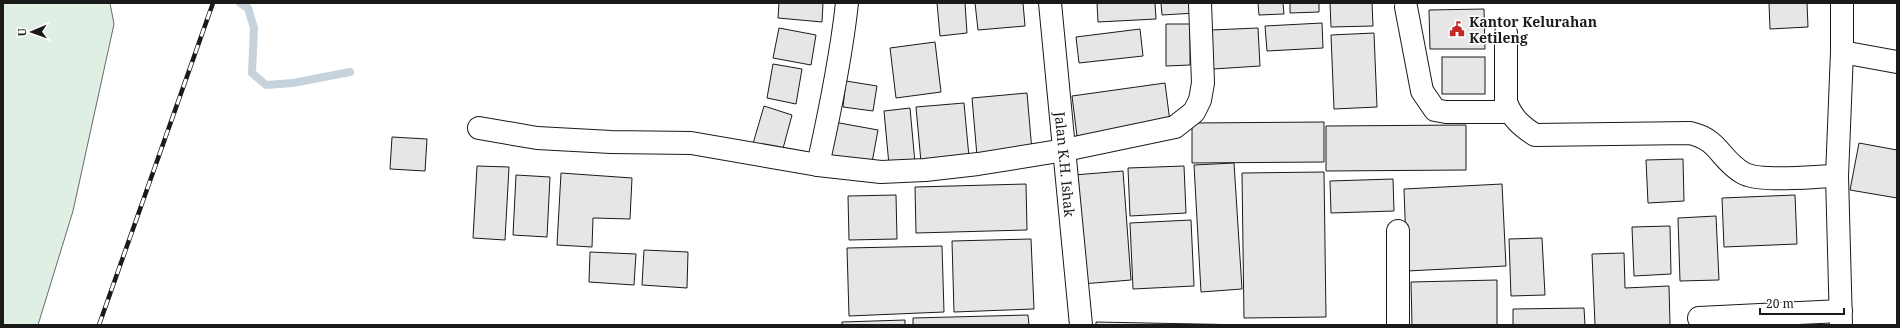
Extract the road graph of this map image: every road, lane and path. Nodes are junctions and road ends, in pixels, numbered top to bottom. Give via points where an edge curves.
1 (847, 3) edge
2 (1050, 3) edge
3 (1200, 3) edge
4 (1842, 3) edge
5 (1406, 7) dead end
6 (1506, 33) dead end
7 (1842, 52) junction
8 (1897, 62) edge
9 (1510, 112) junction
10 (479, 128) dead end
11 (1065, 150) junction
12 (818, 165) junction
13 (1837, 176) junction
14 (1398, 231) dead end
15 (1699, 318) dead end
16 (1841, 318) edge
17 (1081, 325) edge
18 (1398, 325) edge

1 - 12 street via 833,102
2 - 11 street, Jalan K.H. Ishak
3 - 11 street via 1203,83 1200,100 1194,112 1175,127
4 - 7 street
5 - 9 street via 1422,91 1435,110
6 - 9 street via 1506,102
7 - 8 street
7 - 13 street
9 - 13 street via 1521,126 1535,135 1690,133 1703,136 1713,143 1731,164 1744,173 1762,178
10 - 12 street via 537,138 691,143
11 - 12 street via 925,170 881,172
11 - 17 street, Jalan K.H. Ishak
13 - 16 street
14 - 18 street
15 - 16 street

